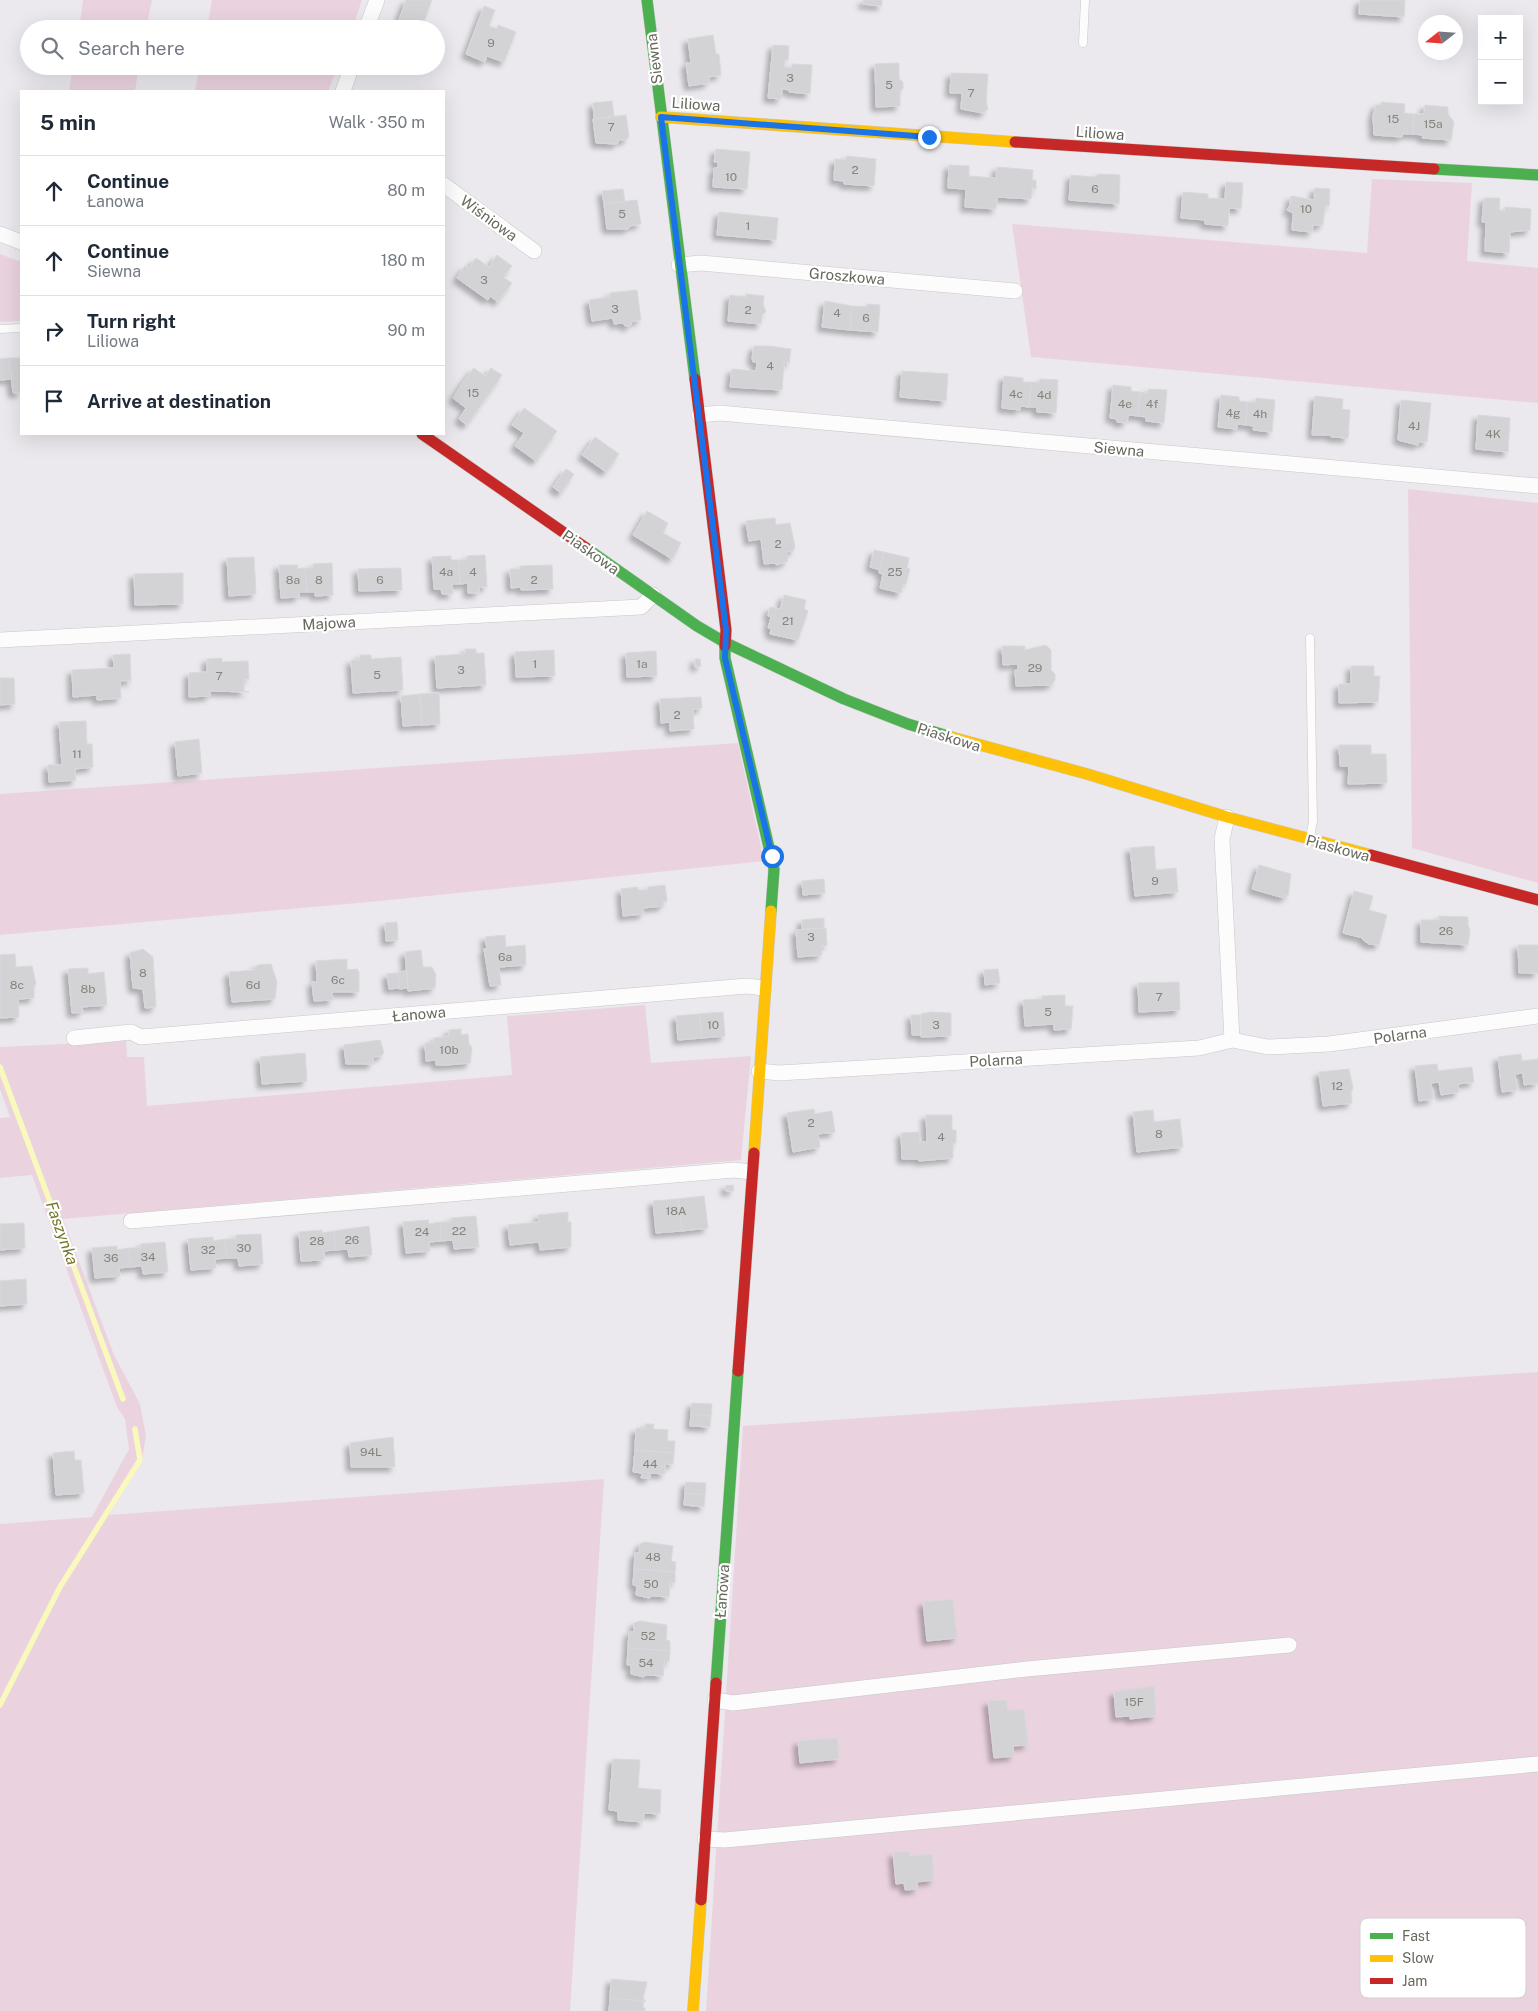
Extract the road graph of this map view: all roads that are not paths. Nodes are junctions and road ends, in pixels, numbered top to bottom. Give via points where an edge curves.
1 (377, 0) edge
2 (647, 0) edge
3 (1085, 0) edge
4 (369, 20) edge
5 (1083, 43) dead end
6 (349, 75) edge
7 (343, 90) edge
8 (661, 117) junction
9 (1538, 175) edge
10 (445, 186) edge
11 (0, 234) edge
12 (20, 242) edge
13 (534, 251) dead end
14 (679, 265) junction
15 (1014, 291) dead end
16 (20, 328) edge
17 (0, 329) edge
18 (699, 415) junction
19 (423, 435) edge
20 (1538, 486) edge
21 (653, 595) junction
22 (1310, 638) dead end
23 (0, 640) edge
24 (726, 643) junction
25 (1227, 817) junction
26 (1310, 840) junction
27 (1538, 900) edge
28 (764, 988) junction
29 (1538, 1016) edge
30 (74, 1038) dead end
31 (1232, 1040) junction
32 (759, 1071) junction
33 (751, 1172) junction
34 (131, 1221) dead end
35 (1289, 1644) dead end
36 (715, 1700) junction
37 (1538, 1764) edge
38 (705, 1839) junction
39 (693, 2011) edge

1 - 4 street
2 - 8 street, Siewna
3 - 5 lane
6 - 7 street
8 - 9 street, Liliowa
8 - 14 street, Siewna
10 - 13 street, Wiśniowa
11 - 12 street
14 - 15 street, Groszkowa via 701,263
14 - 18 street, Siewna
16 - 17 lane
18 - 20 street, Siewna via 720,413
18 - 24 street, Siewna
19 - 21 street, Piaskowa
21 - 23 street, Majowa via 641,607
21 - 24 street, Piaskowa
22 - 26 lane via 1313,821
24 - 25 street, Piaskowa via 844,699 908,724
24 - 28 street, Łanowa via 725,658 774,868
25 - 26 street, Piaskowa
25 - 31 street via 1222,839
26 - 27 street, Piaskowa
28 - 30 street, Łanowa via 737,987 142,1037 131,1032
28 - 32 street, Łanowa
29 - 31 street, Polarna via 1329,1044 1268,1047
31 - 32 street, Polarna via 1199,1048 779,1073
32 - 33 street, Łanowa
33 - 34 street via 724,1171
33 - 36 street, Łanowa
35 - 36 street via 1028,1669 733,1703
36 - 38 street, Łanowa
37 - 38 street via 725,1840
38 - 39 street, Łanowa

